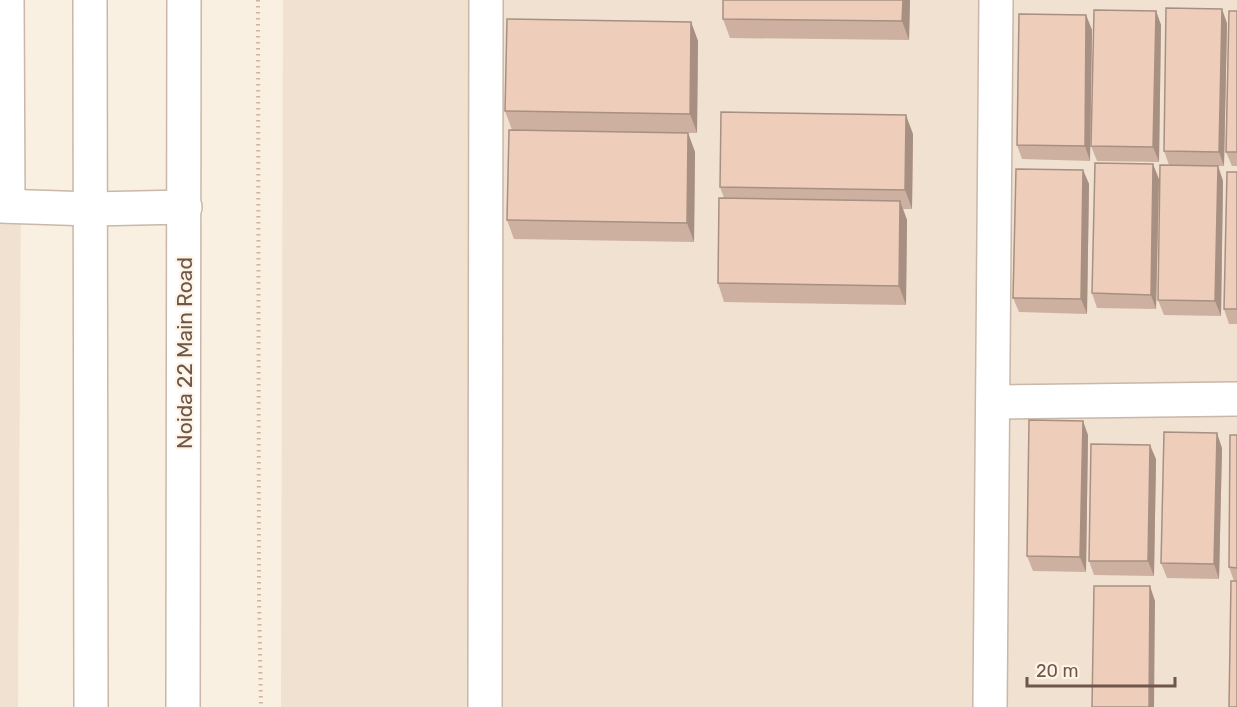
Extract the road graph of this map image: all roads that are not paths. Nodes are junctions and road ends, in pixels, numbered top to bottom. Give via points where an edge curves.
1 (8, 0) edge
2 (90, 0) edge
3 (184, 0) edge
4 (486, 0) edge
5 (996, 0) edge
6 (4, 206) edge
7 (185, 207) junction
8 (91, 209) junction
9 (1237, 399) edge
10 (993, 402) junction
11 (91, 707) edge
12 (183, 707) edge
13 (485, 707) edge
14 (990, 707) edge

1 - 6 street
2 - 8 street
3 - 7 street, Noida 22 Main Road
4 - 13 street
5 - 10 street
6 - 8 street
7 - 8 street
7 - 12 street, Noida 22 Main Road
8 - 11 street
9 - 10 street
10 - 14 street

